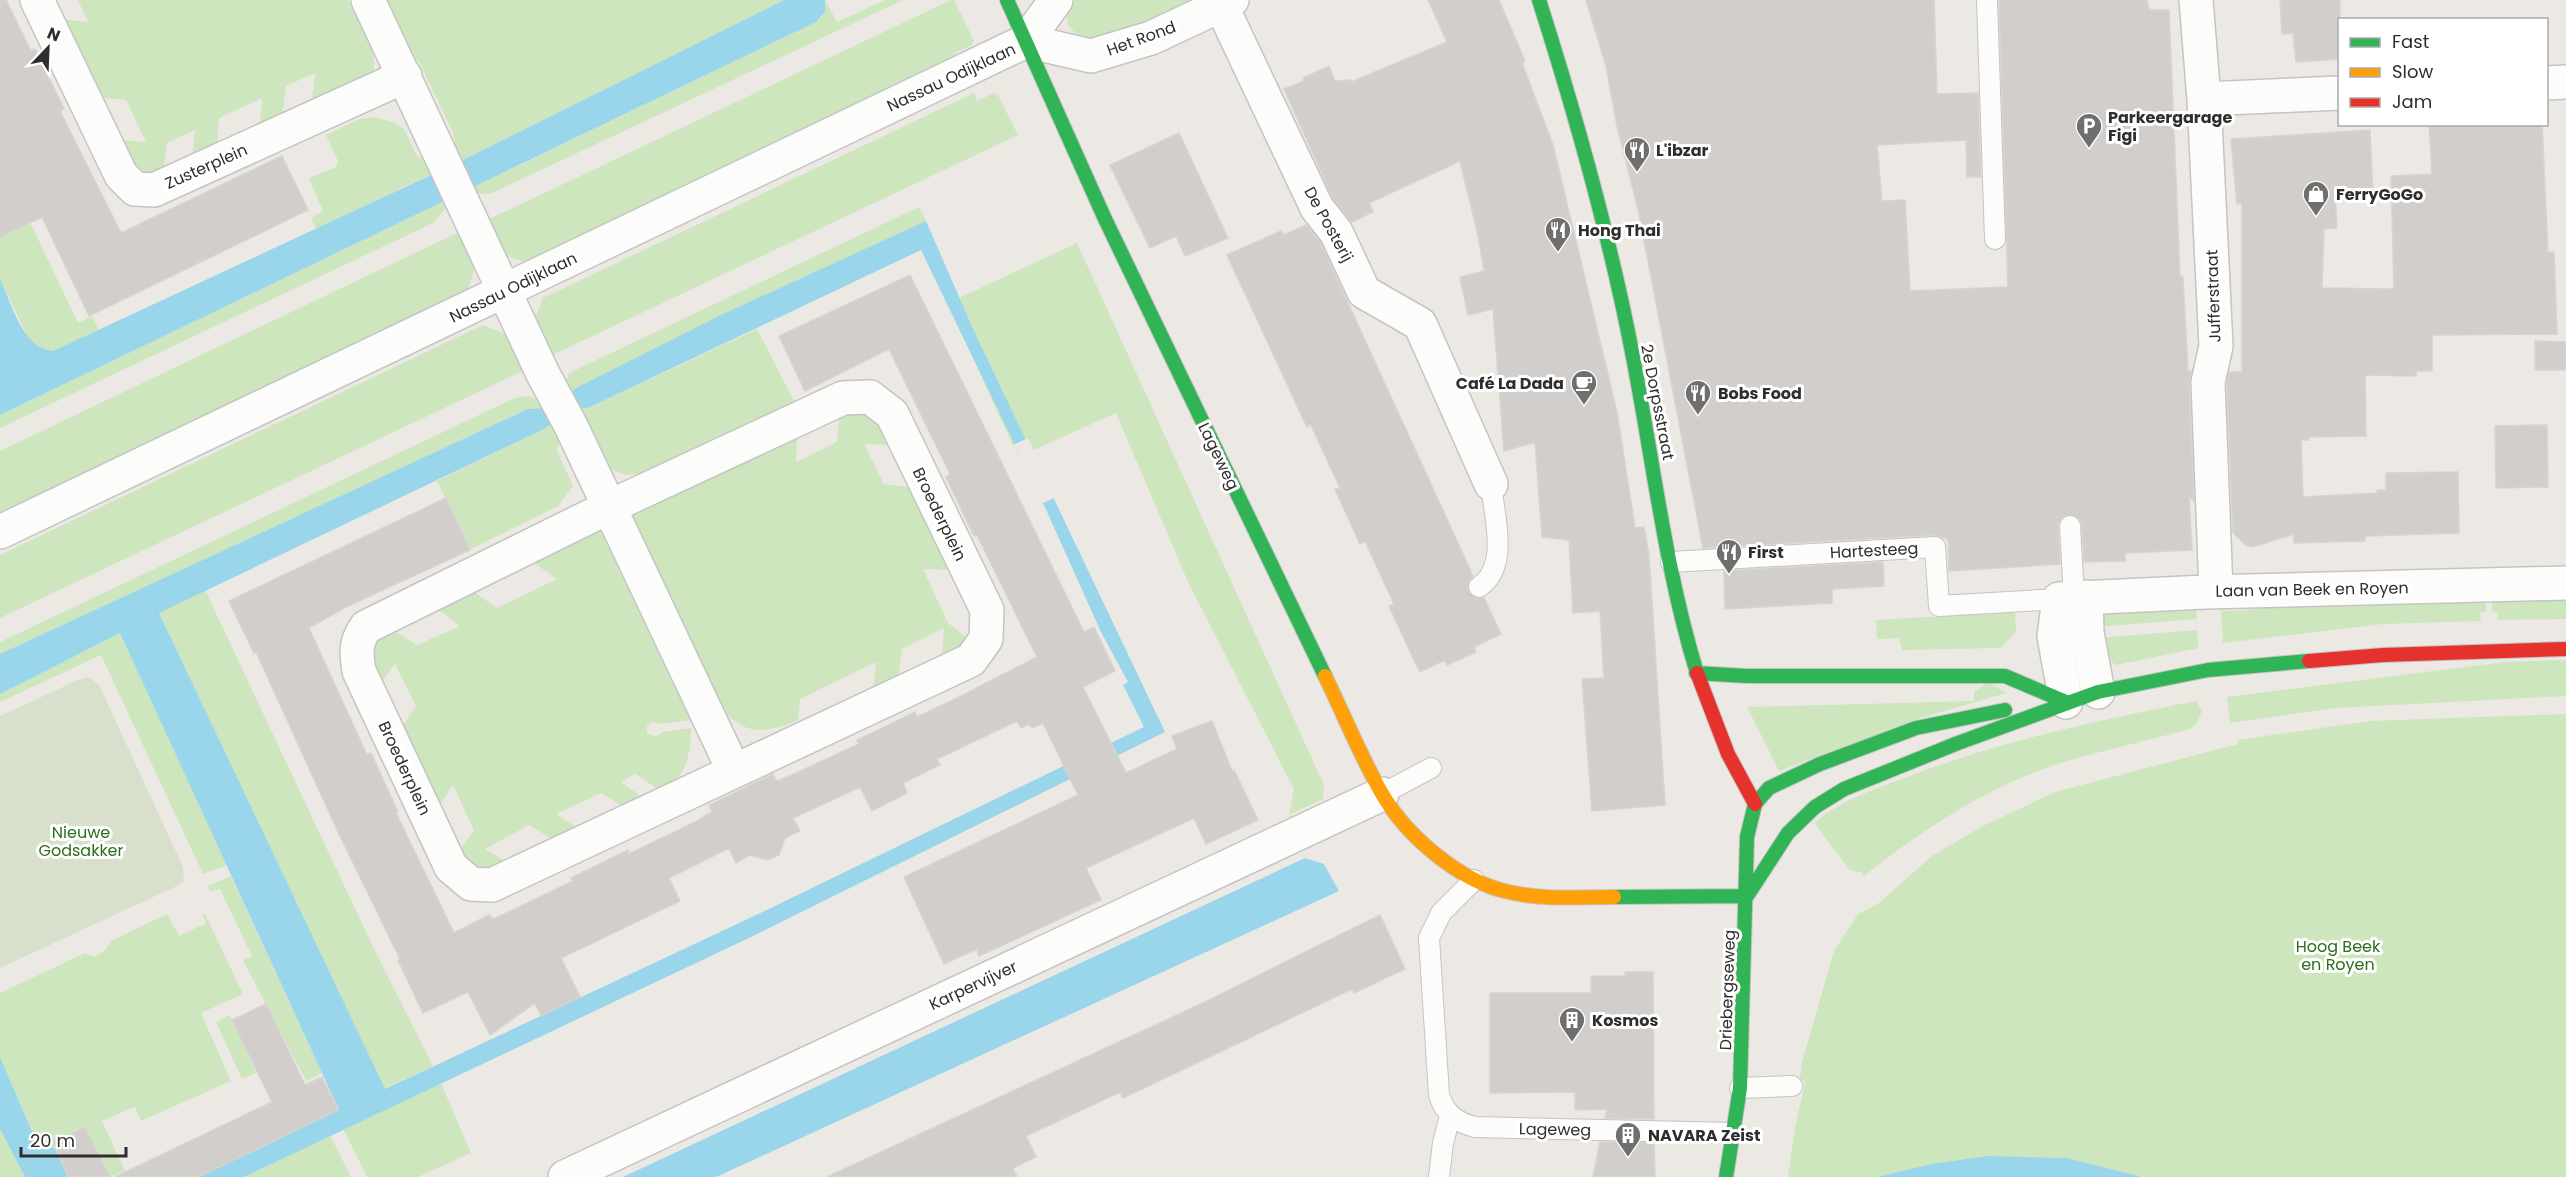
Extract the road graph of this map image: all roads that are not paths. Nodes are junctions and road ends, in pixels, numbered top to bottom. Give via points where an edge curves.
1 (37, 0) edge
2 (368, 0) edge
3 (1007, 0) edge
4 (1056, 0) edge
5 (1539, 0) edge
6 (1987, 0) edge
7 (2196, 0) edge
8 (1226, 3) edge
9 (1026, 41) junction
10 (405, 76) junction
11 (2566, 82) edge
12 (2548, 83) edge
13 (2338, 93) edge
14 (2204, 99) junction
15 (1995, 239) dead end
16 (506, 290) junction
17 (1491, 484) joint
18 (609, 507) junction
19 (2070, 526) dead end
20 (0, 532) edge
21 (1671, 562) junction
22 (2566, 584) edge
23 (1479, 587) dead end
24 (2216, 591) junction
25 (2073, 598) junction
26 (2566, 649) edge
27 (1695, 673) junction
28 (2098, 692) junction
29 (2066, 702) junction
30 (1431, 768) dead end
31 (734, 771) junction
32 (1382, 794) junction
33 (1755, 804) junction
34 (1474, 880) junction
35 (1747, 896) junction
36 (1792, 1086) dead end
37 (1740, 1088) junction
38 (1450, 1116) junction
39 (1734, 1133) junction
40 (565, 1177) edge
41 (1439, 1177) edge
42 (1726, 1177) edge

1 - 10 street, Zusterplein via 121,175 135,189 154,190
2 - 10 street
3 - 9 main road, Lageweg
4 - 9 street
5 - 21 main road, 2e Dorpsstraat via 1601,213 1632,350
6 - 15 lane
7 - 14 street, Jufferstraat
8 - 9 street, Het Rond via 1151,38 1091,56
8 - 17 street, De Posterij via 1317,208 1336,232 1364,292 1420,324
9 - 16 street, Nassau Odijklaan
9 - 32 main road, Lageweg via 1110,229
10 - 16 street
11 - 12 street
13 - 14 street
14 - 24 street, Jufferstraat via 2216,346 2208,382
16 - 18 street
16 - 20 street, Nassau Odijklaan
17 - 23 lane via 1498,558 1494,572
18 - 31 street
18 - 31 street, Broederplein via 843,398 870,397 892,414 987,610 986,639 971,660
18 - 31 street, Broederplein via 379,620 366,627 358,640 359,671 446,857 451,867 471,884 492,885
19 - 25 lane
21 - 25 lane, Hartesteeg via 1935,547 1939,606
21 - 27 main road, 2e Dorpsstraat
22 - 24 street, Laan van Beek en Royen
24 - 25 street, Laan van Beek en Royen
25 - 28 street via 2087,633
25 - 29 street via 2054,636
26 - 28 main road via 2383,656 2220,669
27 - 29 main road via 2005,676
27 - 33 main road, 2e Dorpsstraat via 1722,741
28 - 29 main road
29 - 33 main road via 1956,718 1916,728 1769,788
29 - 35 main road via 1844,789 1815,807 1788,833
30 - 32 lane
32 - 34 main road, Lageweg via 1434,850
32 - 40 street, Karpervijver
33 - 35 main road, Driebergseweg via 1747,837
34 - 35 main road, Lageweg via 1547,897
34 - 38 lane via 1441,913 1429,938 1439,1095
35 - 37 main road, Driebergseweg
36 - 37 lane
37 - 39 main road, Driebergseweg
38 - 39 lane, Lageweg via 1475,1127
38 - 41 lane
39 - 42 main road, Driebergseweg

